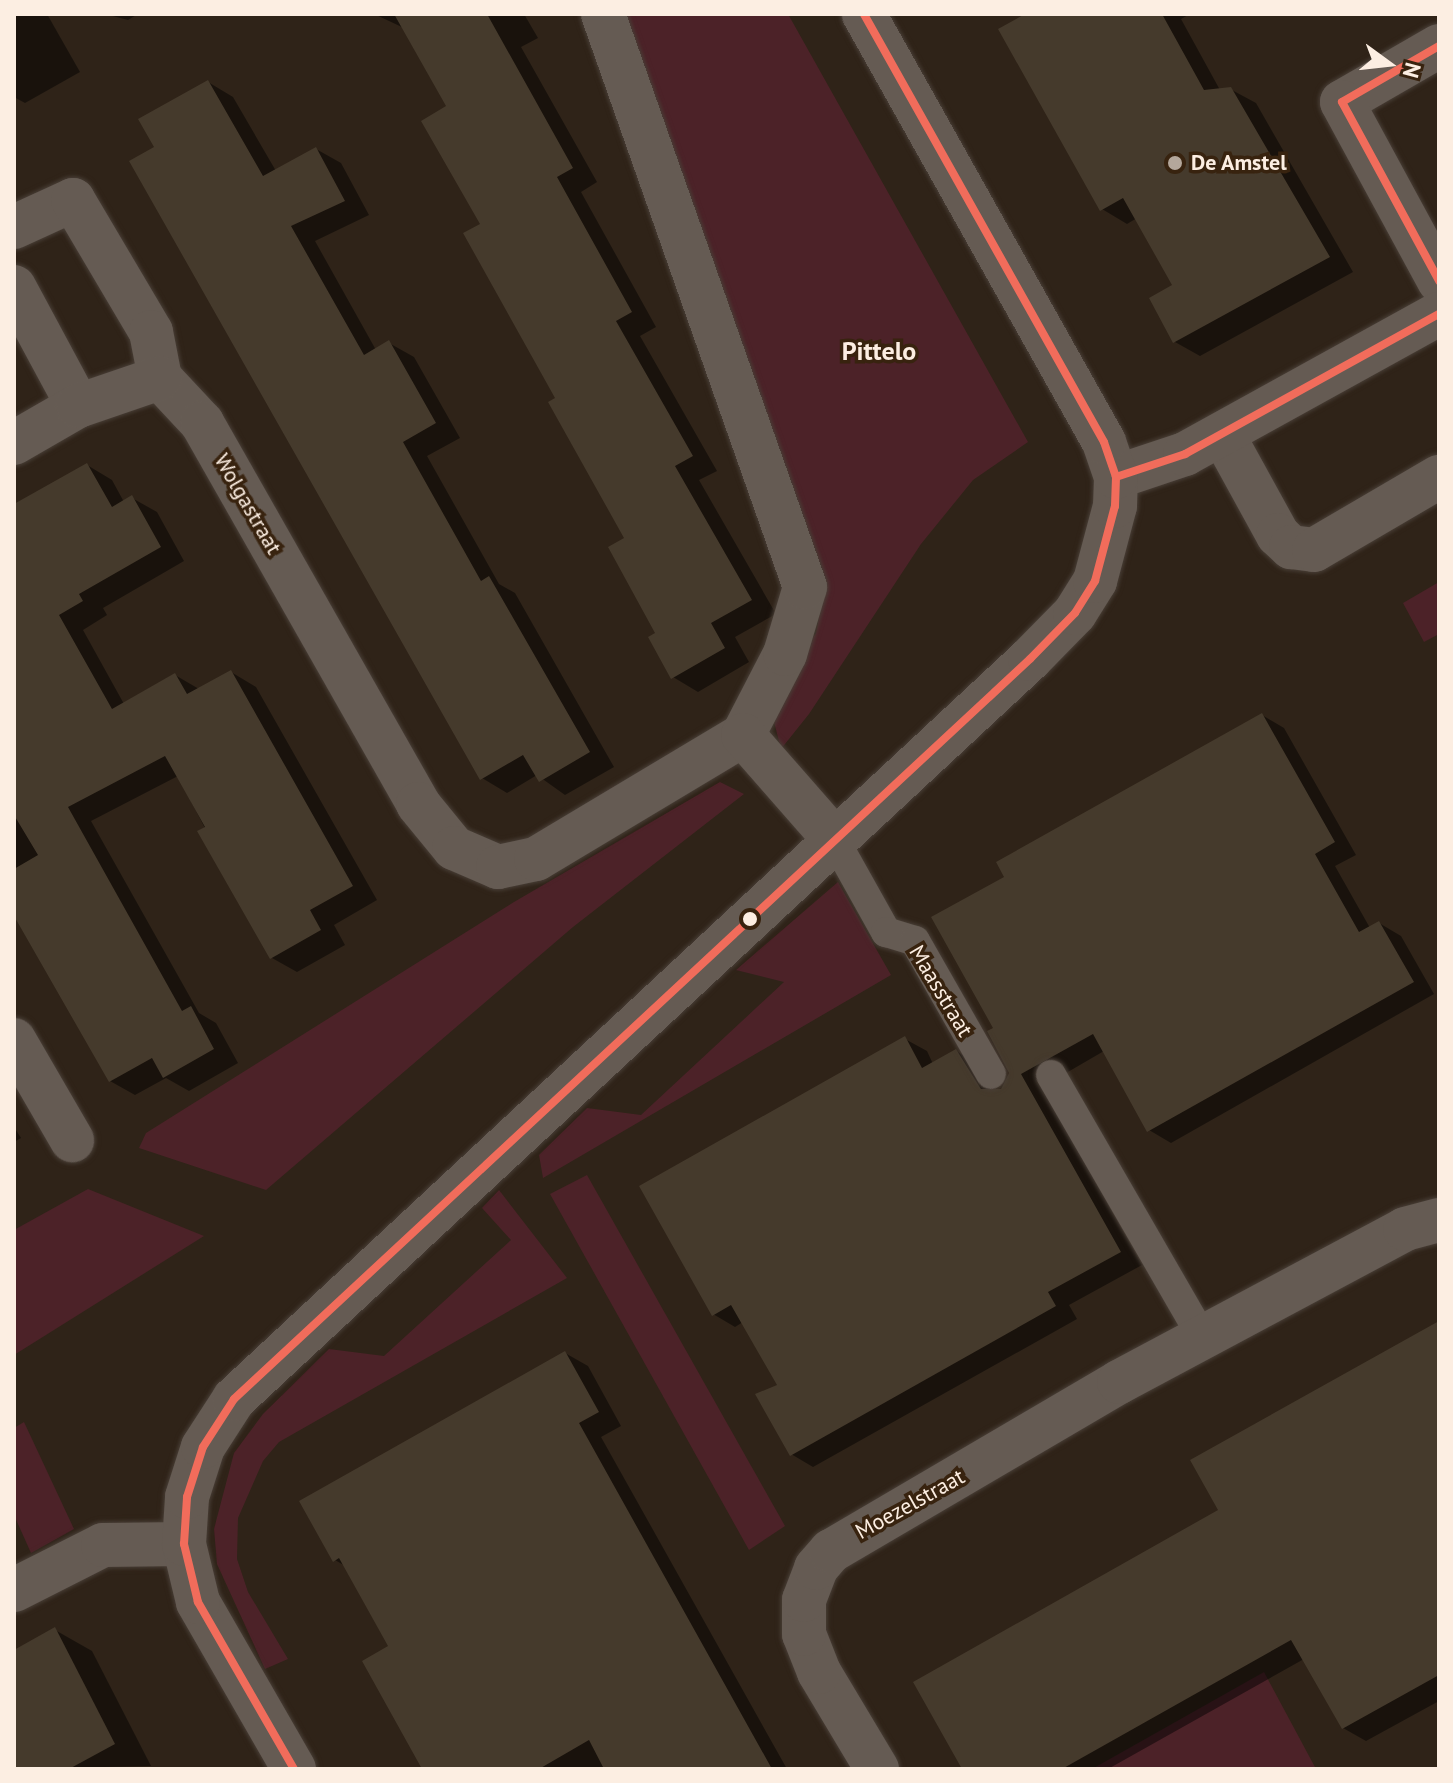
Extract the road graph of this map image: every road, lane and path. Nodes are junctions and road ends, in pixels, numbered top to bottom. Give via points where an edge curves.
1 (603, 14) edge
2 (864, 14) edge
3 (1439, 46) edge
4 (14, 227) edge
5 (1439, 281) edge
6 (14, 287) edge
7 (1439, 314) edge
8 (160, 378) junction
9 (78, 406) junction
10 (1223, 435) junction
11 (14, 443) edge
12 (1116, 477) junction
13 (1439, 477) edge
14 (743, 735) junction
15 (834, 839) junction
16 (14, 1040) edge
17 (991, 1074) dead end
18 (1051, 1075) dead end
19 (72, 1140) dead end
20 (1439, 1220) edge
21 (1204, 1340) junction
22 (184, 1544) junction
23 (14, 1590) edge
24 (294, 1769) edge
25 (877, 1769) edge

1 - 14 street via 805,587 785,654
2 - 12 street via 1085,402
3 - 5 street via 1342,102
4 - 8 street via 73,200 151,332
6 - 9 street
7 - 10 street
8 - 9 street
8 - 14 street, Wolgastraat via 202,423 418,804 454,848 498,867 536,859
9 - 11 street
10 - 12 street
10 - 13 street via 1278,535 1291,547 1314,550
12 - 15 street via 1109,535 1095,581 1075,613
14 - 15 street
15 - 17 lane, Maasstraat via 886,932 915,941
15 - 22 street via 234,1399 203,1447 187,1497
16 - 19 street
18 - 21 lane
20 - 21 street, Moezelstraat via 1405,1229
21 - 25 street, Moezelstraat via 1119,1382 851,1536 816,1568 804,1600 804,1634 819,1672
22 - 23 street via 103,1545
22 - 24 street via 198,1602

